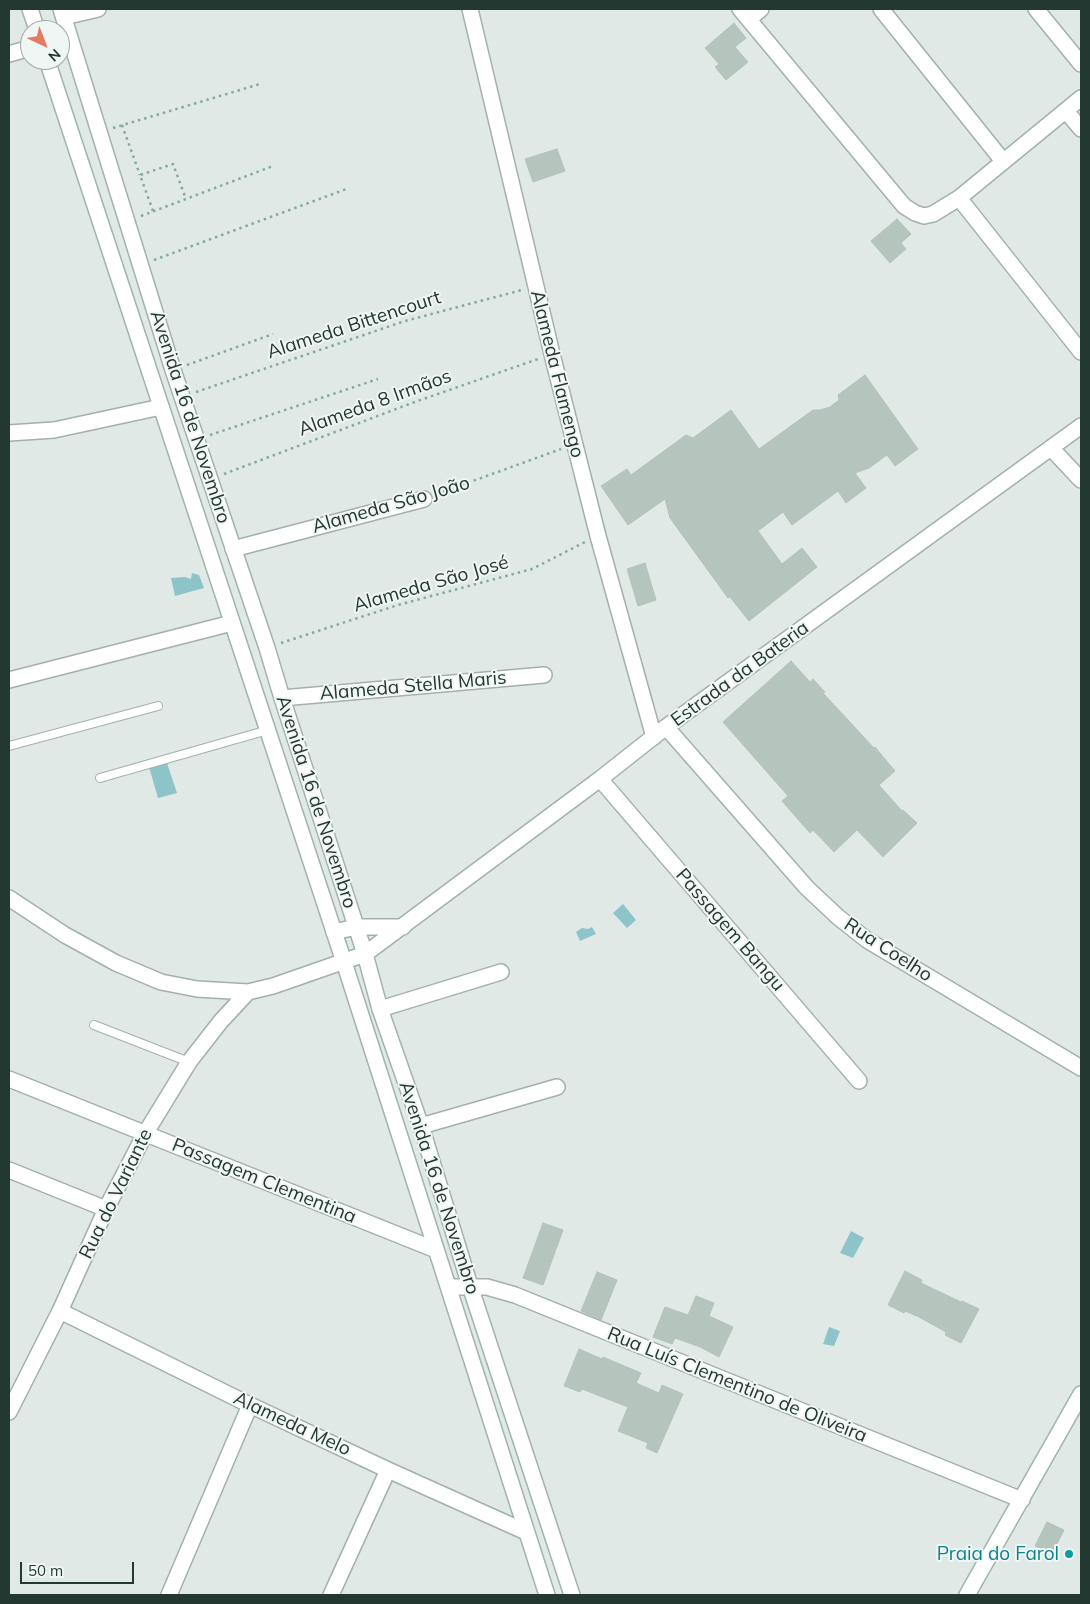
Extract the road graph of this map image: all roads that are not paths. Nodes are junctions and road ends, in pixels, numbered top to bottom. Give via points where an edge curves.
1 (98, 9) edge
2 (470, 9) edge
3 (761, 9) edge
4 (882, 9) edge
5 (1036, 9) edge
6 (63, 13) edge
7 (744, 14) edge
8 (1081, 64) edge
9 (50, 70) edge
10 (1081, 98) edge
11 (1066, 111) junction
12 (1081, 129) edge
13 (1003, 161) junction
14 (959, 198) junction
15 (1081, 352) edge
16 (161, 407) junction
17 (1081, 426) edge
18 (9, 433) edge
19 (1051, 448) junction
20 (1081, 480) edge
21 (424, 499) road end
22 (233, 548) junction
23 (232, 623) junction
24 (544, 675) dead end
25 (9, 680) edge
26 (282, 698) junction
27 (158, 706) dead end
28 (268, 730) junction
29 (660, 732) junction
30 (9, 746) edge
31 (100, 778) dead end
32 (600, 779) junction
33 (9, 898) edge
34 (356, 927) junction
35 (403, 927) junction
36 (334, 932) junction
37 (365, 954) junction
38 (344, 962) junction
39 (500, 972) dead end
40 (248, 992) junction
41 (380, 1009) junction
42 (94, 1026) dead end
43 (189, 1062) junction
44 (1081, 1068) edge
45 (9, 1079) edge
46 (859, 1081) dead end
47 (557, 1087) dead end
48 (421, 1126) junction
49 (145, 1134) junction
50 (9, 1170) edge
51 (106, 1209) junction
52 (436, 1250) junction
53 (470, 1286) junction
54 (449, 1287) junction
55 (60, 1311) junction
56 (1081, 1394) edge
57 (250, 1405) junction
58 (9, 1412) edge
59 (388, 1470) junction
60 (1022, 1500) junction
61 (526, 1532) junction
62 (170, 1595) edge
63 (331, 1595) edge
64 (547, 1595) edge
65 (572, 1595) edge
66 (967, 1595) edge

1 - 6 street
2 - 29 street, Alameda Flamengo via 598,536
3 - 7 street
4 - 13 street
5 - 8 street
6 - 22 street, Avenida 16 de Novembro via 173,370
7 - 14 street via 904,206 924,216
9 - 16 street, Avenida 16 de Novembro
10 - 11 street
11 - 12 street
11 - 13 street
13 - 14 street
14 - 15 street
16 - 18 street via 54,430
16 - 23 street, Avenida 16 de Novembro
17 - 19 street, Estrada da Bateria
19 - 20 street
19 - 29 street, Estrada da Bateria
21 - 22 street, Alameda São João
22 - 26 street, Avenida 16 de Novembro
23 - 25 street
23 - 28 street, Avenida 16 de Novembro
24 - 26 street, Alameda Stella Maris
26 - 34 street, Avenida 16 de Novembro
27 - 30 lane
28 - 31 lane
28 - 36 street, Avenida 16 de Novembro
29 - 32 street, Estrada da Bateria
29 - 44 street, Rua Coelho via 838,917 867,940
32 - 35 street, Estrada da Bateria
32 - 46 street, Passagem Bangu
33 - 40 street, Estrada da Bateria via 116,964 162,982 197,989
34 - 35 street
34 - 36 street
34 - 37 street, Avenida 16 de Novembro
35 - 37 street, Estrada da Bateria
36 - 38 street, Avenida 16 de Novembro
37 - 38 street, Estrada da Bateria
37 - 41 street, Avenida 16 de Novembro
38 - 40 street, Estrada da Bateria
38 - 52 street, Avenida 16 de Novembro
39 - 41 street
40 - 43 street, Rua do Variante
41 - 48 street, Avenida 16 de Novembro
42 - 43 lane
43 - 49 street, Rua do Variante
45 - 49 street, Passagem Clementina
47 - 48 street
48 - 53 street, Avenida 16 de Novembro
49 - 51 street, Rua do Variante
49 - 52 street, Passagem Clementina
50 - 51 street
51 - 55 street, Rua do Variante
52 - 54 street, Avenida 16 de Novembro
53 - 54 street, Rua Luís Clementino de Oliveira
53 - 60 street, Rua Luís Clementino de Oliveira via 488,1287 515,1295
53 - 65 street, Avenida 16 de Novembro
54 - 61 street, Avenida 16 de Novembro
55 - 57 street, Alameda Melo
55 - 58 street, Rua do Variante
56 - 60 street
57 - 59 street, Alameda Melo
57 - 62 street
59 - 61 street, Alameda Melo
59 - 63 street
60 - 66 street
61 - 64 street, Avenida 16 de Novembro

